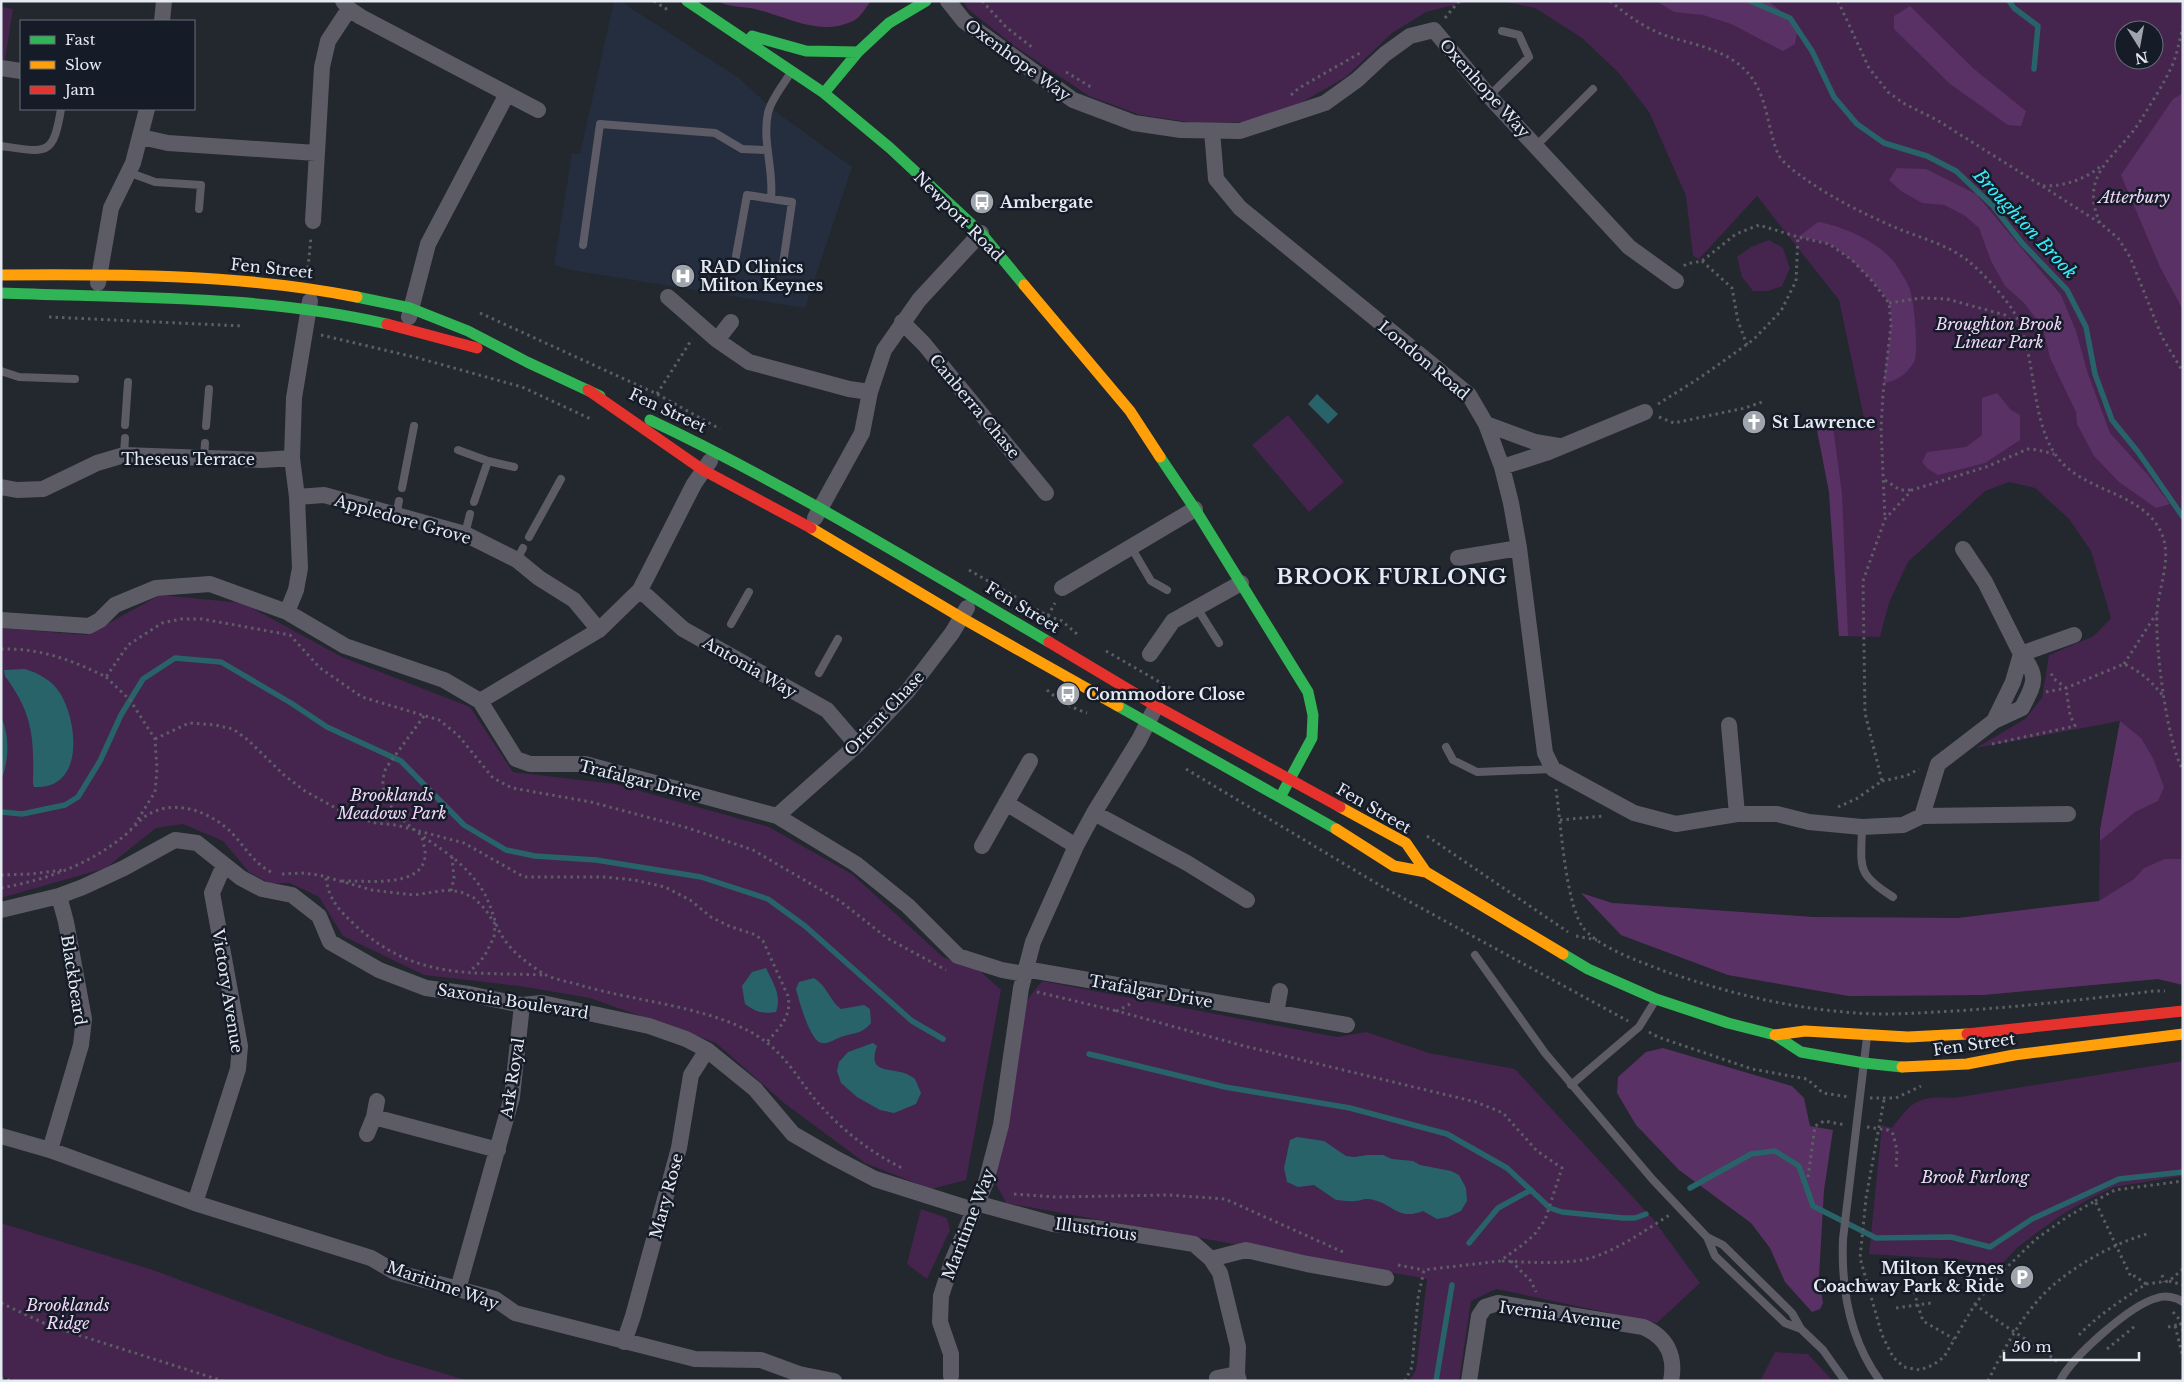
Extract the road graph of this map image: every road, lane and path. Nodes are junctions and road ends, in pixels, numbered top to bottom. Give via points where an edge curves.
1 (164, 1) edge
2 (654, 1) edge
3 (687, 1) edge
4 (926, 1) edge
5 (948, 1) edge
6 (982, 1) edge
7 (1459, 1) edge
8 (1610, 1) edge
9 (1838, 1) edge
10 (346, 5) edge
11 (675, 13) dead end
12 (162, 20) edge
13 (2183, 28) edge
14 (1434, 30) junction
15 (1502, 31) dead end
16 (734, 32) junction
17 (1037, 51) dead end
18 (858, 52) junction
19 (1385, 54) junction
20 (1, 68) edge
21 (20, 70) edge
22 (792, 70) junction
23 (1064, 71) dead end
24 (1593, 89) dead end
25 (1098, 91) dead end
26 (824, 93) junction
27 (508, 94) junction
28 (1490, 96) junction
29 (1286, 100) dead end
30 (60, 110) edge
31 (147, 110) edge
32 (538, 110) dead end
33 (1212, 131) junction
34 (141, 137) junction
35 (1537, 145) junction
36 (1, 146) edge
37 (767, 150) junction
38 (316, 153) junction
39 (2103, 165) junction
40 (128, 172) junction
41 (2042, 186) junction
42 (771, 198) junction
43 (199, 210) dead end
44 (313, 221) joint
45 (2100, 223) junction
46 (981, 233) junction
47 (1798, 237) junction
48 (583, 245) dead end
49 (736, 256) dead end
50 (1702, 261) junction
51 (783, 264) dead end
52 (308, 270) dead end
53 (98, 274) junction
54 (1, 275) edge
55 (1676, 281) joint
56 (312, 288) junction
57 (1, 293) edge
58 (97, 296) junction
59 (668, 297) dead end
60 (1889, 303) junction
61 (410, 308) junction
62 (309, 310) junction
63 (41, 316) dead end
64 (731, 322) dead end
65 (902, 322) junction
66 (249, 326) dead end
67 (700, 326) junction
68 (406, 328) junction
69 (2022, 331) junction
70 (306, 332) junction
71 (717, 340) junction
72 (1747, 344) junction
73 (527, 362) junction
74 (1, 372) edge
75 (2183, 372) edge
76 (76, 379) dead end
77 (128, 382) dead end
78 (209, 389) dead end
79 (588, 390) junction
80 (870, 392) junction
81 (657, 394) dead end
82 (1762, 402) dead end
83 (1645, 412) junction
84 (596, 421) dead end
85 (125, 424) dead end
86 (1486, 424) junction
87 (206, 426) dead end
88 (414, 426) dead end
89 (125, 438) dead end
90 (1559, 446) junction
91 (458, 450) dead end
92 (716, 451) junction
93 (124, 455) junction
94 (2055, 455) junction
95 (292, 458) junction
96 (488, 461) junction
97 (514, 466) dead end
98 (1502, 467) junction
99 (703, 470) junction
100 (561, 479) dead end
101 (1885, 480) junction
102 (1, 487) edge
103 (402, 488) dead end
104 (1912, 490) junction
105 (1046, 492) dead end
106 (297, 497) junction
107 (474, 502) dead end
108 (820, 508) junction
109 (1195, 509) junction
110 (470, 514) dead end
111 (1885, 519) junction
112 (810, 527) junction
113 (465, 534) junction
114 (529, 537) dead end
115 (1131, 547) junction
116 (1519, 548) junction
117 (1963, 549) dead end
118 (1458, 558) dead end
119 (1241, 583) junction
120 (1062, 588) dead end
121 (640, 590) junction
122 (1167, 590) dead end
123 (749, 592) dead end
124 (973, 596) junction
125 (1197, 608) junction
126 (287, 612) junction
127 (2157, 613) junction
128 (962, 618) junction
129 (1, 620) edge
130 (731, 624) dead end
131 (598, 630) junction
132 (2074, 636) dead end
133 (838, 639) dead end
134 (1219, 644) dead end
135 (1, 649) edge
136 (1150, 654) dead end
137 (2021, 654) junction
138 (2124, 664) junction
139 (819, 673) dead end
140 (106, 677) junction
141 (1043, 686) dead end
142 (2030, 693) junction
143 (2164, 698) junction
144 (480, 701) junction
145 (1156, 706) junction
146 (424, 716) junction
147 (1096, 717) dead end
148 (1994, 721) junction
149 (1148, 723) junction
150 (1729, 724) dead end
151 (154, 739) junction
152 (857, 745) junction
153 (1446, 747) dead end
154 (1030, 761) dead end
155 (1938, 764) junction
156 (1181, 766) dead end
157 (1553, 769) junction
158 (2183, 770) edge
159 (1291, 779) junction
160 (1882, 781) junction
161 (1280, 797) junction
162 (1006, 803) junction
163 (1094, 813) junction
164 (1737, 814) junction
165 (2068, 814) dead end
166 (777, 816) junction
167 (1606, 816) dead end
168 (1922, 816) junction
169 (1560, 820) junction
170 (1809, 822) junction
171 (1862, 827) junction
172 (130, 830) junction
173 (413, 830) junction
174 (422, 837) junction
175 (982, 846) dead end
176 (1076, 846) junction
177 (452, 857) junction
178 (224, 865) junction
179 (70, 869) junction
180 (1426, 872) junction
181 (1, 875) edge
182 (326, 878) junction
183 (338, 881) junction
184 (1, 888) edge
185 (451, 891) junction
186 (59, 896) junction
187 (1893, 897) dead end
188 (1247, 900) dead end
189 (1, 910) edge
190 (495, 924) junction
191 (1474, 955) dead end
192 (950, 970) dead end
193 (469, 972) junction
194 (545, 975) junction
195 (1024, 977) junction
196 (1280, 991) dead end
197 (1156, 992) junction
198 (2173, 992) dead end
199 (1656, 999) junction
200 (522, 1005) junction
201 (1117, 1011) junction
202 (2183, 1011) edge
203 (1276, 1013) junction
204 (1347, 1025) dead end
205 (1639, 1027) junction
206 (2183, 1034) edge
207 (1775, 1035) junction
208 (1867, 1036) junction
209 (767, 1042) junction
210 (707, 1050) junction
211 (1864, 1064) junction
212 (1571, 1085) junction
213 (1839, 1096) dead end
214 (1884, 1100) dead end
215 (367, 1134) dead end
216 (1, 1136) edge
217 (50, 1150) junction
218 (498, 1150) junction
219 (912, 1173) dead end
220 (2183, 1181) edge
221 (986, 1182) junction
222 (2094, 1201) junction
223 (195, 1203) junction
224 (975, 1206) junction
225 (1680, 1209) junction
226 (2147, 1234) dead end
227 (1707, 1237) junction
228 (2115, 1245) junction
229 (1347, 1253) dead end
230 (1211, 1259) junction
231 (1500, 1261) junction
232 (1510, 1261) junction
233 (2183, 1269) edge
234 (1424, 1270) junction
235 (1388, 1271) joint
236 (2162, 1276) dead end
237 (1912, 1279) dead end
238 (2169, 1281) junction
239 (2164, 1282) junction
240 (2146, 1284) junction
241 (2183, 1285) edge
242 (458, 1289) junction
243 (2183, 1302) edge
244 (1, 1303) edge
245 (1917, 1303) junction
246 (1931, 1303) dead end
247 (1974, 1304) junction
248 (1896, 1308) dead end
249 (2169, 1310) dead end
250 (1545, 1311) junction
251 (2142, 1320) dead end
252 (2181, 1324) junction
253 (2174, 1326) junction
254 (2168, 1328) dead end
255 (1801, 1329) junction
256 (2183, 1331) edge
257 (2015, 1332) junction
258 (2077, 1338) dead end
259 (1954, 1339) junction
260 (624, 1342) junction
261 (2104, 1351) dead end
262 (2062, 1356) dead end
263 (2183, 1357) edge
264 (2057, 1361) junction
265 (2053, 1368) dead end
266 (2066, 1368) junction
267 (1238, 1377) edge
268 (1, 1378) edge
269 (1216, 1378) dead end
270 (952, 1379) edge
271 (12, 1381) edge
272 (223, 1381) edge
273 (834, 1381) edge
274 (1405, 1381) edge
275 (1469, 1381) edge
276 (1671, 1381) edge
277 (1845, 1381) edge
278 (1880, 1381) edge
279 (1988, 1381) edge
280 (2060, 1381) edge

1 - 12 street
2 - 11 path
3 - 16 street, Newport Road
4 - 18 street via 889,23
5 - 33 street, Oxenhope Way via 964,21 1073,100 1134,123
6 - 17 path via 1006,27
7 - 14 path
8 - 69 path via 1645,27 1718,52 1742,67 1762,96 1779,157 1822,190 1967,260 2006,301
9 - 41 path via 1869,68 1888,92
10 - 27 street
10 - 38 street via 328,41 322,67
13 - 39 path via 2171,68 2145,113
14 - 19 street, Oxenhope Way via 1410,36
14 - 28 street, Oxenhope Way
15 - 28 lane via 1519,35 1528,57
16 - 18 street via 806,51
16 - 22 street, Newport Road
18 - 26 street
19 - 29 path via 1376,47 1358,53
19 - 33 street, Oxenhope Way via 1325,104 1240,131
20 - 21 street
22 - 26 street, Newport Road
22 - 37 lane via 768,112
23 - 25 path
24 - 35 lane
26 - 46 street, Newport Road via 890,148
27 - 32 street
27 - 61 street via 428,244
28 - 35 street, Oxenhope Way
30 - 36 lane via 57,133 52,144 44,150
31 - 34 street
33 - 86 street, London Road via 1216,179 1240,208 1469,395
34 - 38 street via 168,143
34 - 40 street
35 - 55 street, Oxenhope Way via 1629,247
37 - 42 lane via 773,181
37 - 48 lane via 742,150 715,133 600,124
38 - 44 street
39 - 41 path via 2087,178
39 - 45 path via 2092,199
40 - 43 lane via 155,182 201,185
40 - 53 street via 111,208
41 - 45 path
42 - 49 lane via 747,195
42 - 51 lane via 792,202
44 - 52 path
45 - 75 path via 2118,238 2130,257 2162,336
46 - 65 street
46 - 109 street, Newport Road via 1130,411
47 - 50 path via 1759,225 1736,234
47 - 60 path via 1829,244 1852,260
47 - 72 path via 1796,281 1781,311
50 - 55 path via 1686,264
50 - 72 path via 1732,288 1738,321
53 - 54 street, Fen Street
53 - 56 street, Fen Street via 215,279
53 - 58 street
56 - 61 street, Fen Street
56 - 62 street
57 - 58 street, Fen Street
58 - 62 street, Fen Street
59 - 67 street
60 - 69 path via 1921,298 1947,299 2004,315
60 - 101 path via 1891,325 1881,428
61 - 68 street
61 - 73 street, Fen Street via 468,331
62 - 68 street, Fen Street
62 - 70 street
63 - 66 path
64 - 71 street
65 - 80 street via 884,350
65 - 105 street, Canberra Chase via 924,344
67 - 71 street
67 - 81 path
68 - 73 street, Fen Street
69 - 94 path via 2040,414
70 - 84 path via 522,387
70 - 95 street via 294,398
71 - 80 street via 749,362
72 - 83 path
73 - 79 street, Fen Street
74 - 76 lane via 19,377
77 - 85 lane
78 - 87 lane
79 - 92 street, Fen Street
79 - 99 street, Fen Street
80 - 108 street via 862,433
82 - 83 path via 1674,423
83 - 90 street
86 - 90 street via 1535,442
86 - 98 street, London Road
88 - 103 lane
89 - 93 lane
90 - 98 street
91 - 96 lane
92 - 99 street
92 - 108 street, Fen Street
93 - 95 street, Theseus Terrace via 204,451
93 - 102 street, Theseus Terrace via 97,463 43,489
94 - 104 path via 2028,450
94 - 127 path via 2090,482 2146,512 2160,529 2166,542 2166,557
95 - 106 street
96 - 97 lane
96 - 107 lane
98 - 116 street, London Road
99 - 112 street, Fen Street
99 - 121 street
100 - 114 lane
101 - 104 path via 1900,490
101 - 111 path
104 - 111 path
106 - 113 street, Appledore Grove via 324,495 398,508
106 - 126 street via 300,568
108 - 112 street
108 - 124 street, Fen Street
109 - 115 street
109 - 119 street, Newport Road
110 - 113 lane
111 - 160 path via 1863,581 1865,714
112 - 128 street, Fen Street
113 - 131 street, Appledore Grove via 520,554 539,578 574,600
115 - 120 street
115 - 122 lane via 1151,581
116 - 118 street
116 - 157 street, London Road via 1545,753
117 - 137 street via 1986,582
119 - 125 street
119 - 159 street, Newport Road via 1308,692 1313,715 1312,738
121 - 131 street
121 - 152 street, Antonia Way via 683,628 721,643 808,693
123 - 130 lane
124 - 128 street, Orient Chase
124 - 145 street, Fen Street
125 - 134 lane
125 - 136 street via 1173,622
126 - 129 street, Trafalgar Drive via 210,584 156,588 115,606 89,626
126 - 144 street, Trafalgar Drive via 345,646 444,680
127 - 138 path
127 - 143 path
128 - 149 street, Fen Street
128 - 152 street, Orient Chase via 907,692
131 - 144 street
132 - 137 street
133 - 139 lane
135 - 140 path via 42,652
137 - 142 street via 2031,667 2033,684
137 - 148 street via 2013,682
138 - 142 path via 2066,688
138 - 143 path via 2151,681
140 - 146 path via 128,645 144,633 162,623 202,619 290,635 320,668 362,697
140 - 151 path via 130,700
141 - 147 path via 1054,697
142 - 148 street via 2022,708
143 - 158 path
144 - 166 street, Trafalgar Drive via 516,759 530,764 585,764
145 - 149 street
145 - 159 street, Fen Street
146 - 173 path via 386,768 383,777 383,787 392,807
146 - 192 path via 439,720 458,735 492,778 512,788 590,802 688,828 753,850 840,901 887,938 940,968
148 - 155 street
149 - 161 street, Fen Street
149 - 163 street
150 - 164 street
151 - 172 path via 155,792
151 - 173 path via 190,723 233,730 284,775 327,804 350,816
152 - 166 street, Orient Chase
153 - 157 lane via 1453,760 1476,772
154 - 162 street
155 - 160 path
155 - 168 street
156 - 205 path via 1381,886
157 - 164 street via 1634,813 1676,824
157 - 169 path
159 - 161 street, Newport Road
159 - 180 street, Fen Street via 1406,843
160 - 170 path via 1856,799
161 - 180 street, Fen Street via 1317,816 1394,866
162 - 175 street
162 - 176 street
163 - 176 street
163 - 188 street via 1187,863
164 - 170 street via 1777,814
165 - 168 street
166 - 195 street, Trafalgar Drive via 856,864 908,906 958,956
167 - 169 path
168 - 171 street via 1903,825
169 - 198 path via 1572,903 1583,926 1597,940 1642,962 1693,981 1757,999 1845,1012 1907,1014 2018,1007 2154,991
170 - 171 street
171 - 187 lane via 1861,861 1864,872 1871,884
172 - 179 path via 105,850
172 - 182 path via 149,813 162,808 192,810 223,824 263,868 276,874 302,873
173 - 174 path
173 - 209 path via 464,843 524,877 603,877 665,887 690,900 711,917 756,935 767,948 790,1005 784,1022
174 - 177 path
174 - 183 path via 424,862 404,878 385,882
176 - 195 street via 1033,942
177 - 185 path via 454,878
177 - 190 path via 468,871 488,900
178 - 186 street, Saxonia Boulevard via 197,843 174,840 124,868
178 - 200 street, Saxonia Boulevard via 262,889 292,895 319,916 330,942 379,970 426,988
178 - 223 street, Victory Avenue via 212,893 240,1046 238,1068
179 - 181 path
179 - 184 path via 44,879
180 - 199 street, Fen Street via 1588,969
182 - 183 path
182 - 193 path via 328,892 335,903 385,948 409,962 433,969
183 - 185 path via 372,890 414,895
185 - 190 path via 474,898
186 - 189 street, Saxonia Boulevard
186 - 217 street, Blackbeard via 84,1019 81,1045
190 - 193 path via 494,937 486,953
190 - 194 path via 514,951
191 - 212 lane
193 - 194 path
194 - 209 path via 724,1019
195 - 197 street, Trafalgar Drive
195 - 201 path
195 - 221 street, Maritime Way via 1001,1125
196 - 203 street
197 - 201 path
197 - 203 street, Trafalgar Drive
199 - 205 lane
199 - 207 street, Fen Street
200 - 210 street, Saxonia Boulevard via 542,1003 649,1026
200 - 218 street, Ark Royal via 512,1097
201 - 231 path via 1244,1046 1476,1102 1503,1113 1537,1151 1562,1168 1545,1220 1534,1235
202 - 208 street, Fen Street via 1979,1034
203 - 204 street, Trafalgar Drive
205 - 212 lane
205 - 213 path via 1658,1037 1752,1069 1807,1079 1823,1094
206 - 211 street, Fen Street via 2014,1055 1968,1064 1900,1067
207 - 208 street, Fen Street via 1805,1031
207 - 211 street, Fen Street via 1801,1052
208 - 211 lane
209 - 219 path via 837,1123 865,1146
210 - 224 street, Saxonia Boulevard via 755,1089 794,1134 833,1157 875,1179
210 - 260 street, Mary Rose via 691,1075 680,1148
211 - 278 lane via 1842,1266 1849,1315
212 - 225 lane
214 - 259 path via 1866,1198 1860,1258 1882,1336 1893,1357 1904,1367 1920,1370 1944,1357
215 - 218 street via 376,1109
216 - 217 street, Maritime Way
217 - 223 street, Maritime Way
218 - 242 street, Ark Royal
220 - 222 path via 2115,1190
221 - 224 street, Maritime Way
221 - 229 path via 1008,1194 1046,1197 1169,1195 1225,1199
222 - 228 path
222 - 247 path via 2036,1239
223 - 242 street, Maritime Way via 371,1258 395,1272
224 - 230 street, Illustrious via 1053,1224 1194,1244
224 - 270 street, Maritime Way via 941,1296 940,1322 950,1354
225 - 227 lane
225 - 232 path via 1592,1257 1556,1263
226 - 228 path
227 - 255 lane via 1723,1245 1792,1313
227 - 255 lane via 1715,1256 1785,1323
228 - 240 path via 2131,1277 2136,1276
228 - 257 path via 2068,1274 2040,1298
230 - 235 street via 1246,1250 1307,1264
230 - 267 street, Illustrious via 1220,1273 1238,1347
231 - 232 path
231 - 234 path
232 - 250 path via 1531,1281
233 - 238 path
234 - 235 path
234 - 274 path via 1418,1298 1412,1367
236 - 239 path
237 - 245 path
238 - 239 path
238 - 241 path
239 - 240 path
240 - 258 path via 2112,1307
242 - 260 street, Maritime Way via 495,1300 515,1313
243 - 266 lane via 2174,1298 2157,1298 2142,1304 2110,1327
244 - 272 path via 50,1326
245 - 246 path
245 - 248 path
245 - 259 path via 1923,1321
247 - 257 path
247 - 259 path
249 - 252 path
250 - 275 street, Ivernia Avenue via 1498,1304 1485,1307 1479,1316
250 - 276 street, Ivernia Avenue via 1652,1331 1671,1353
251 - 261 path
252 - 253 path
252 - 256 path
253 - 254 path
253 - 263 path
255 - 277 lane via 1823,1350
257 - 264 path
257 - 279 path
260 - 273 street, Maritime Way via 695,1359 761,1360 799,1374
262 - 264 path
264 - 265 path
264 - 266 path
266 - 280 lane
267 - 269 street, Illustrious
268 - 271 path

